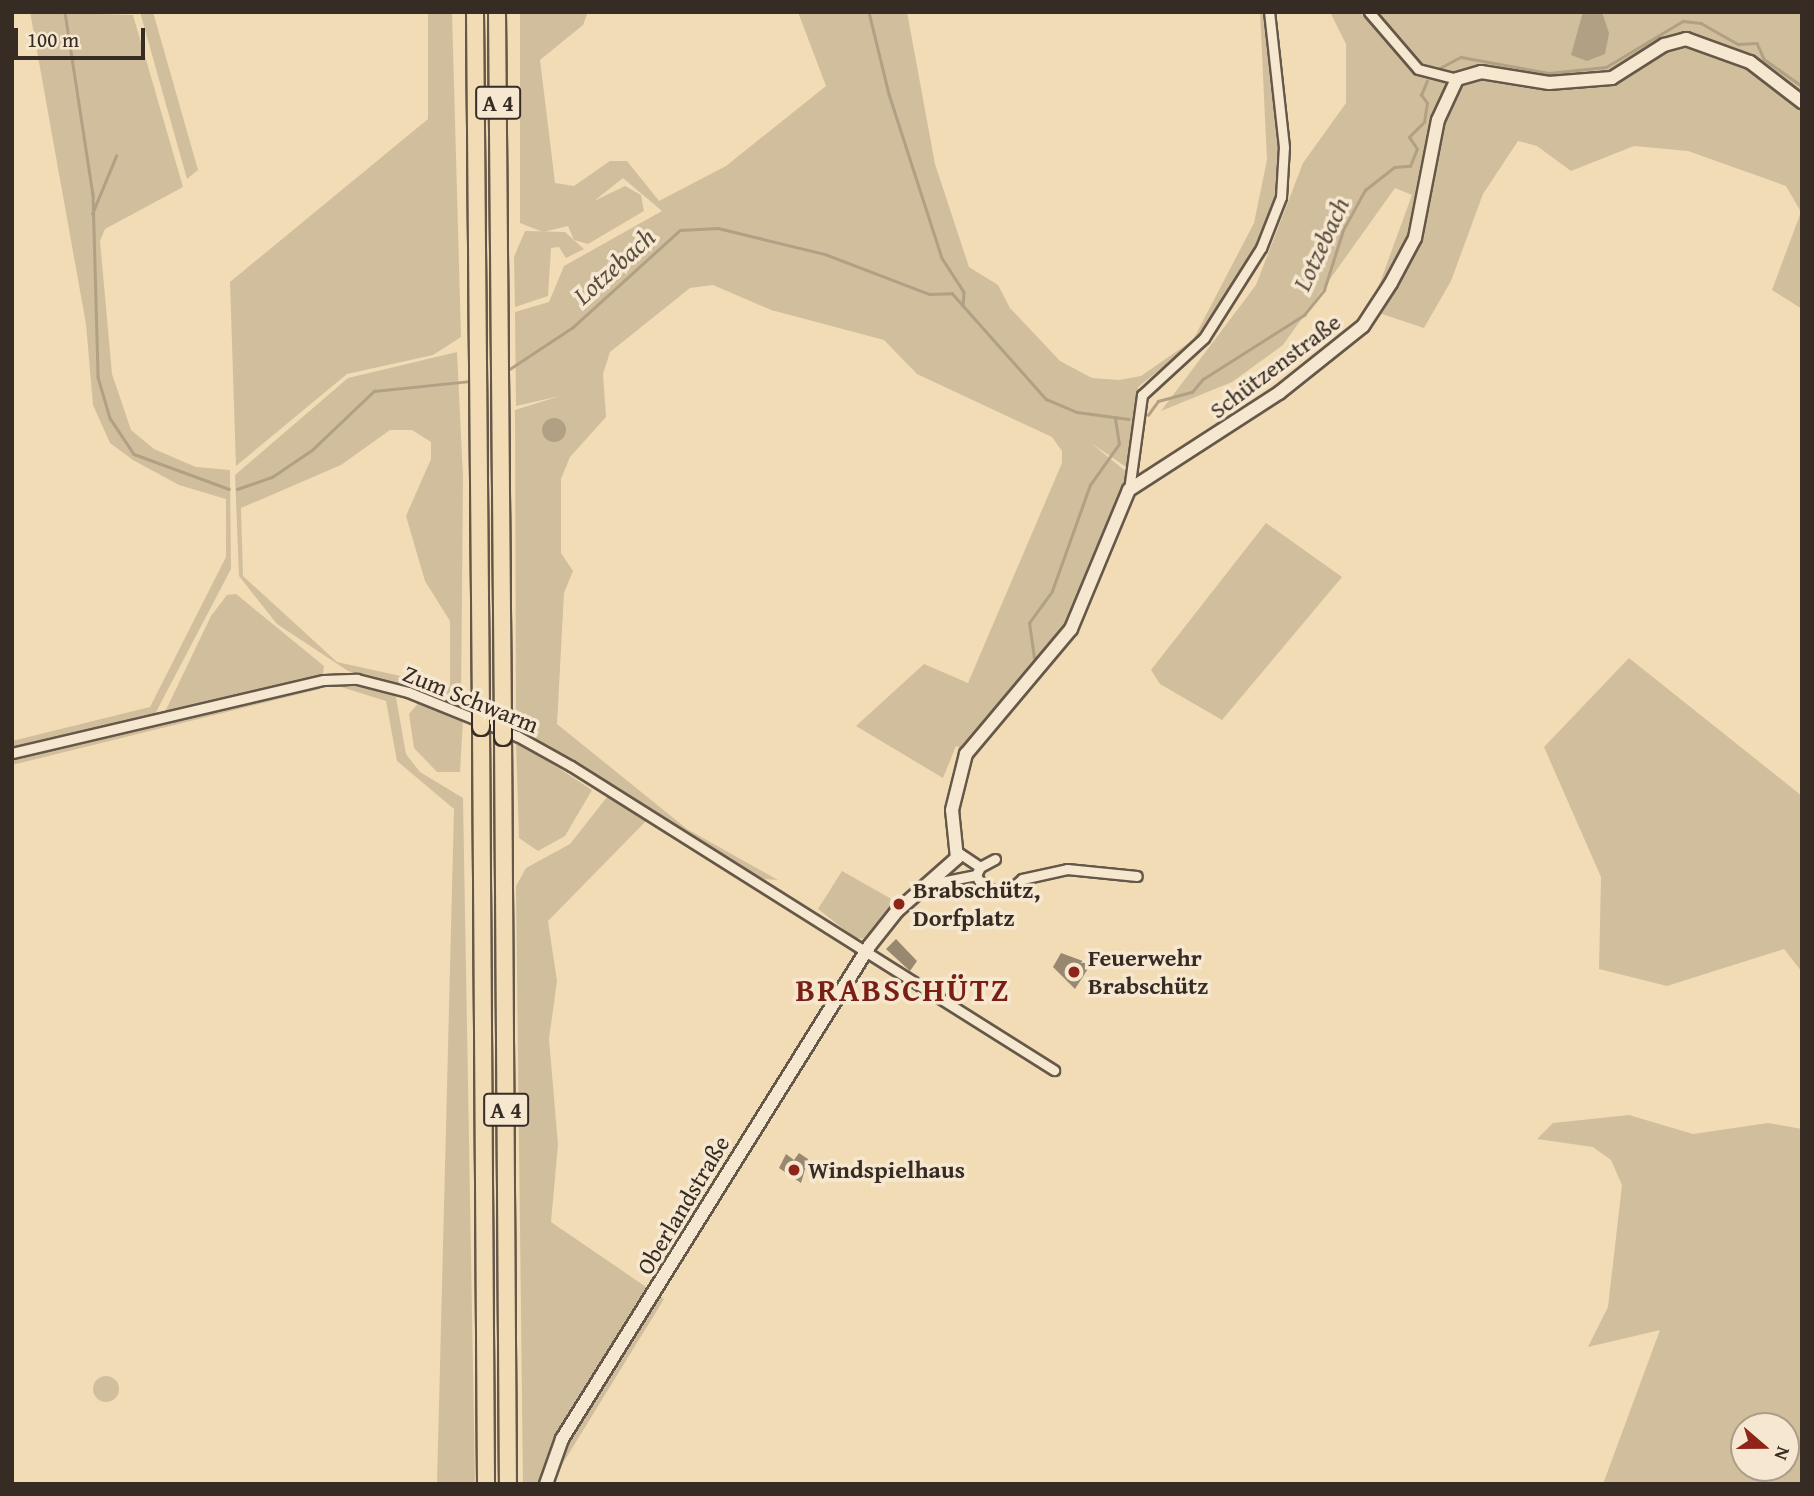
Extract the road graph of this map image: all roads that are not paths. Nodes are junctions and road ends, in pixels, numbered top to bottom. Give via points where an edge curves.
1 (475, 12) edge
2 (497, 12) edge
3 (1269, 12) edge
4 (1369, 12) edge
5 (1457, 79) junction
6 (1802, 102) edge
7 (1129, 491) junction
8 (12, 753) edge
9 (958, 852) junction
10 (995, 859) dead end
11 (978, 871) junction
12 (1137, 876) dead end
13 (931, 884) junction
14 (866, 953) junction
15 (1054, 1070) dead end
16 (486, 1484) edge
17 (508, 1484) edge
18 (546, 1484) edge

1 - 16 highway, A 4
2 - 17 highway, A 4
3 - 7 street via 1284,147 1280,197 1261,248 1204,338 1142,395
4 - 5 street via 1418,69
5 - 6 street via 1481,72 1549,83 1612,78 1664,45 1686,39 1750,62
5 - 7 street, Schützenstraße via 1438,120 1415,238 1363,326 1259,407
7 - 9 street via 1071,629 965,754 952,810
8 - 14 street, Zum Schwarm via 287,687 368,680 440,702 527,741 788,898
9 - 11 street
9 - 13 street, Oberlandstraße
10 - 11 street
11 - 12 street via 982,886 1005,894 1022,879 1067,869
11 - 13 street
13 - 14 street, Oberlandstraße via 897,911
14 - 15 street, Zum Schwarm
14 - 18 street, Oberlandstraße via 562,1439

